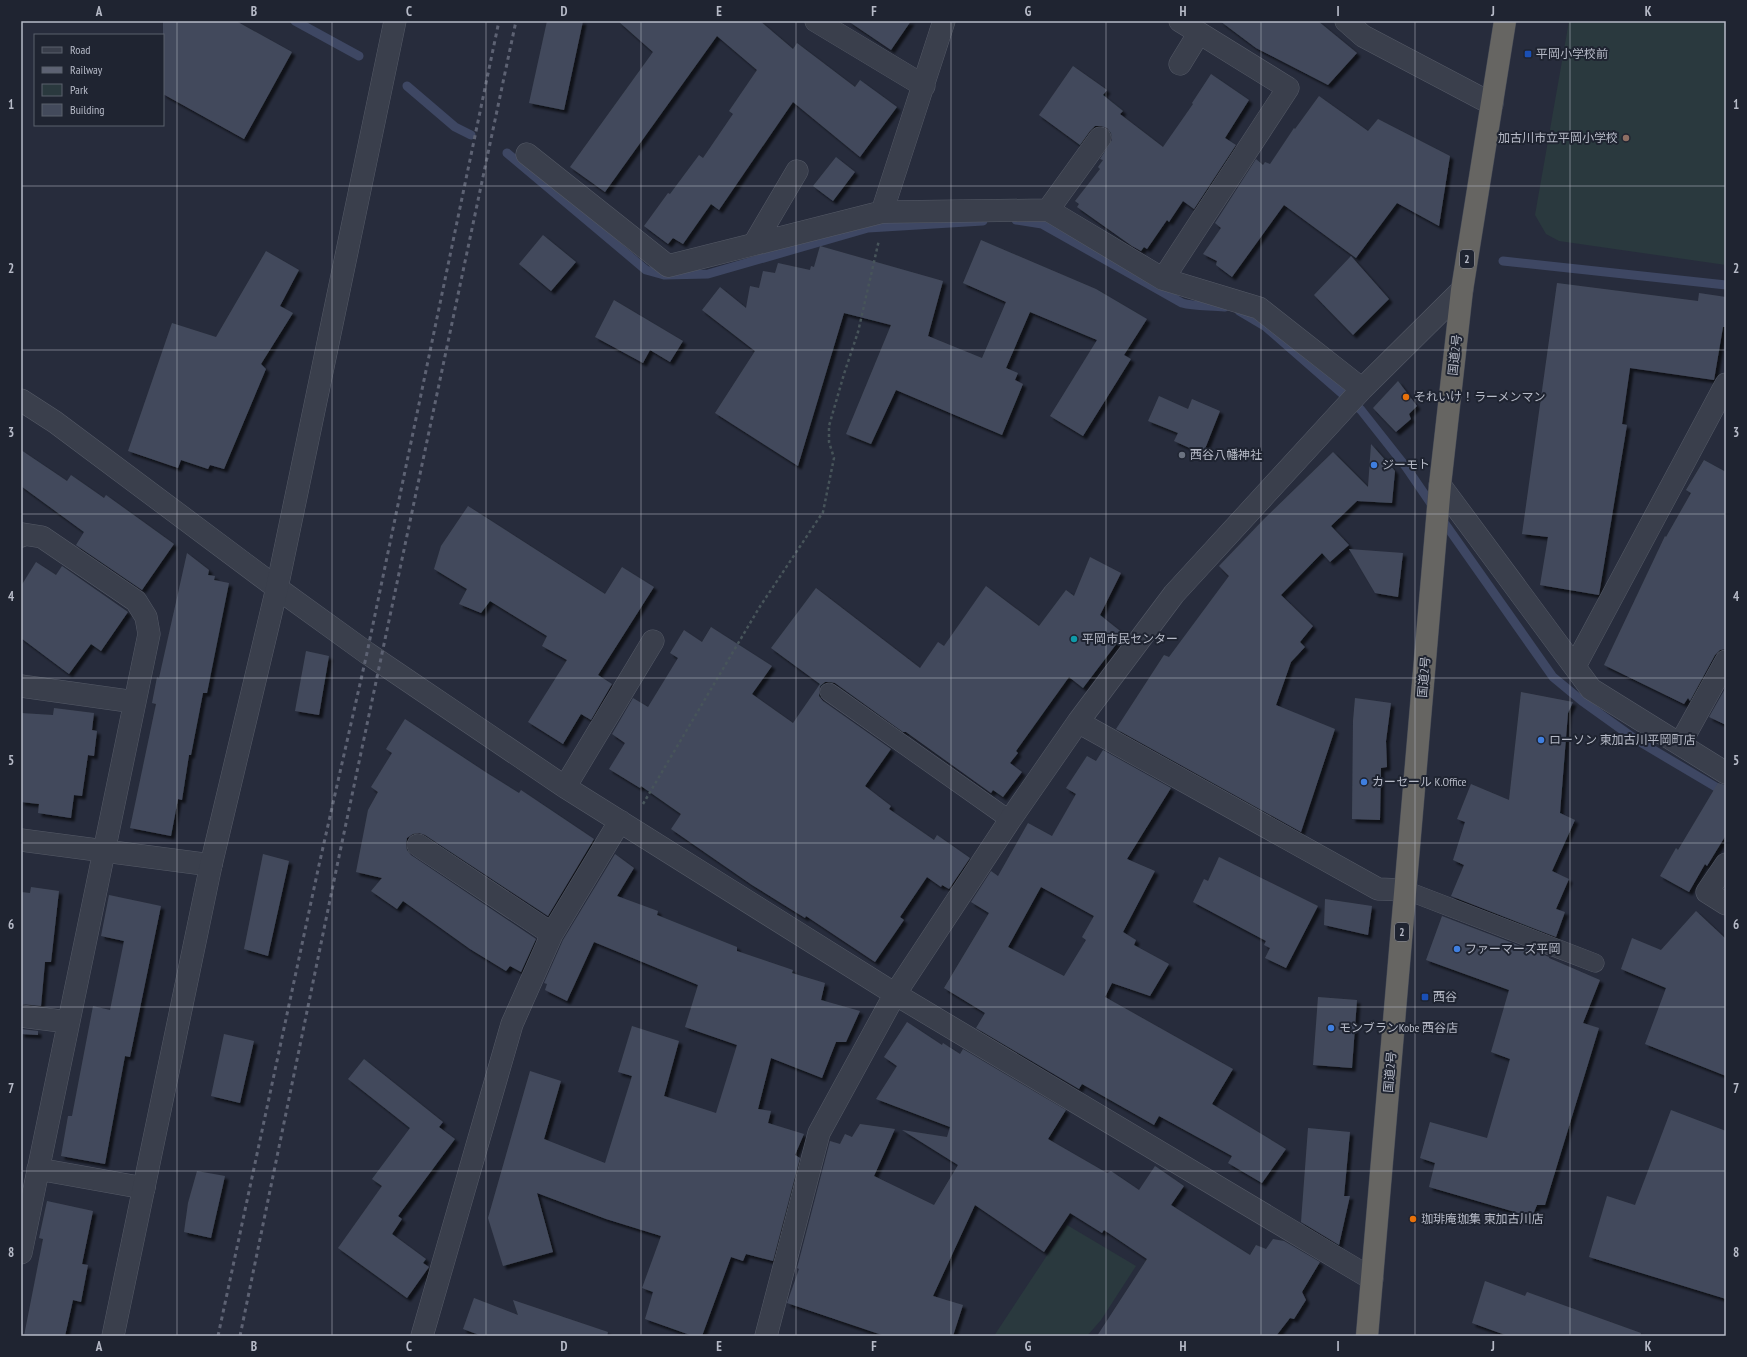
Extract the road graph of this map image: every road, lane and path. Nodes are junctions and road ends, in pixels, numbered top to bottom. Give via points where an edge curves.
1 (395, 21) edge
2 (816, 21) edge
3 (944, 21) edge
4 (1180, 21) edge
5 (1346, 21) edge
6 (1505, 21) edge
7 (1199, 33) junction
8 (1180, 64) dead end
9 (924, 86) junction
10 (1492, 104) junction
11 (1100, 138) dead end
12 (527, 154) dead end
13 (798, 171) dead end
14 (1048, 210) junction
15 (882, 212) junction
16 (754, 244) junction
17 (1163, 279) junction
18 (1462, 290) junction
19 (1726, 384) edge
20 (1361, 390) junction
21 (21, 400) edge
22 (1440, 492) junction
23 (21, 536) edge
24 (277, 588) junction
25 (653, 641) dead end
26 (1726, 661) edge
27 (1575, 666) junction
28 (21, 686) edge
29 (829, 692) dead end
30 (135, 702) junction
31 (1078, 722) junction
32 (1680, 744) junction
33 (1726, 773) edge
34 (565, 787) junction
35 (1010, 820) junction
36 (625, 825) junction
37 (21, 840) edge
38 (418, 844) dead end
39 (105, 850) junction
40 (1726, 864) edge
41 (211, 865) junction
42 (1405, 890) junction
43 (1726, 904) edge
44 (552, 934) junction
45 (1595, 963) dead end
46 (895, 994) junction
47 (21, 1016) edge
48 (68, 1022) junction
49 (38, 1169) junction
50 (144, 1188) junction
51 (21, 1253) edge
52 (1372, 1279) junction
53 (113, 1336) edge
54 (422, 1336) edge
55 (766, 1336) edge
56 (1367, 1336) edge

1 - 24 street
2 - 9 street
3 - 9 street
4 - 7 street
5 - 10 street via 1363,36
6 - 10 highway, 国道2号 / 2
7 - 8 street
7 - 17 street via 1288,88
9 - 15 street
10 - 18 highway, 国道2号 / 2
11 - 14 street
12 - 16 street via 668,266
13 - 16 street
14 - 15 street
14 - 17 street
15 - 16 street
15 - 36 path via 878,248 858,332 829,426 829,442 834,458 823,512 759,608
17 - 20 street via 1259,308
18 - 20 street
18 - 22 highway, 国道2号 / 2
19 - 27 street
20 - 31 street via 1174,594
21 - 24 street via 55,422
22 - 27 street
22 - 42 highway, 国道2号 / 2
23 - 30 street via 42,536 136,601 146,617 148,634
24 - 34 street via 399,676
24 - 41 street
25 - 34 street
26 - 32 street
27 - 32 street via 1591,689
28 - 30 street
29 - 35 lane
30 - 39 street
31 - 35 street
31 - 42 street via 1378,889
32 - 33 street
34 - 36 street
35 - 46 street
36 - 44 street
36 - 46 street
37 - 39 street
38 - 44 street
39 - 41 street
39 - 48 street
40 - 43 street via 1707,892
41 - 50 street
42 - 45 lane
42 - 52 highway, 国道2号 / 2
44 - 54 street via 512,1024
46 - 52 street
46 - 55 street via 819,1133
47 - 48 street
48 - 49 street
49 - 50 street
49 - 51 street
50 - 53 street
52 - 56 highway, 国道2号 / 2

